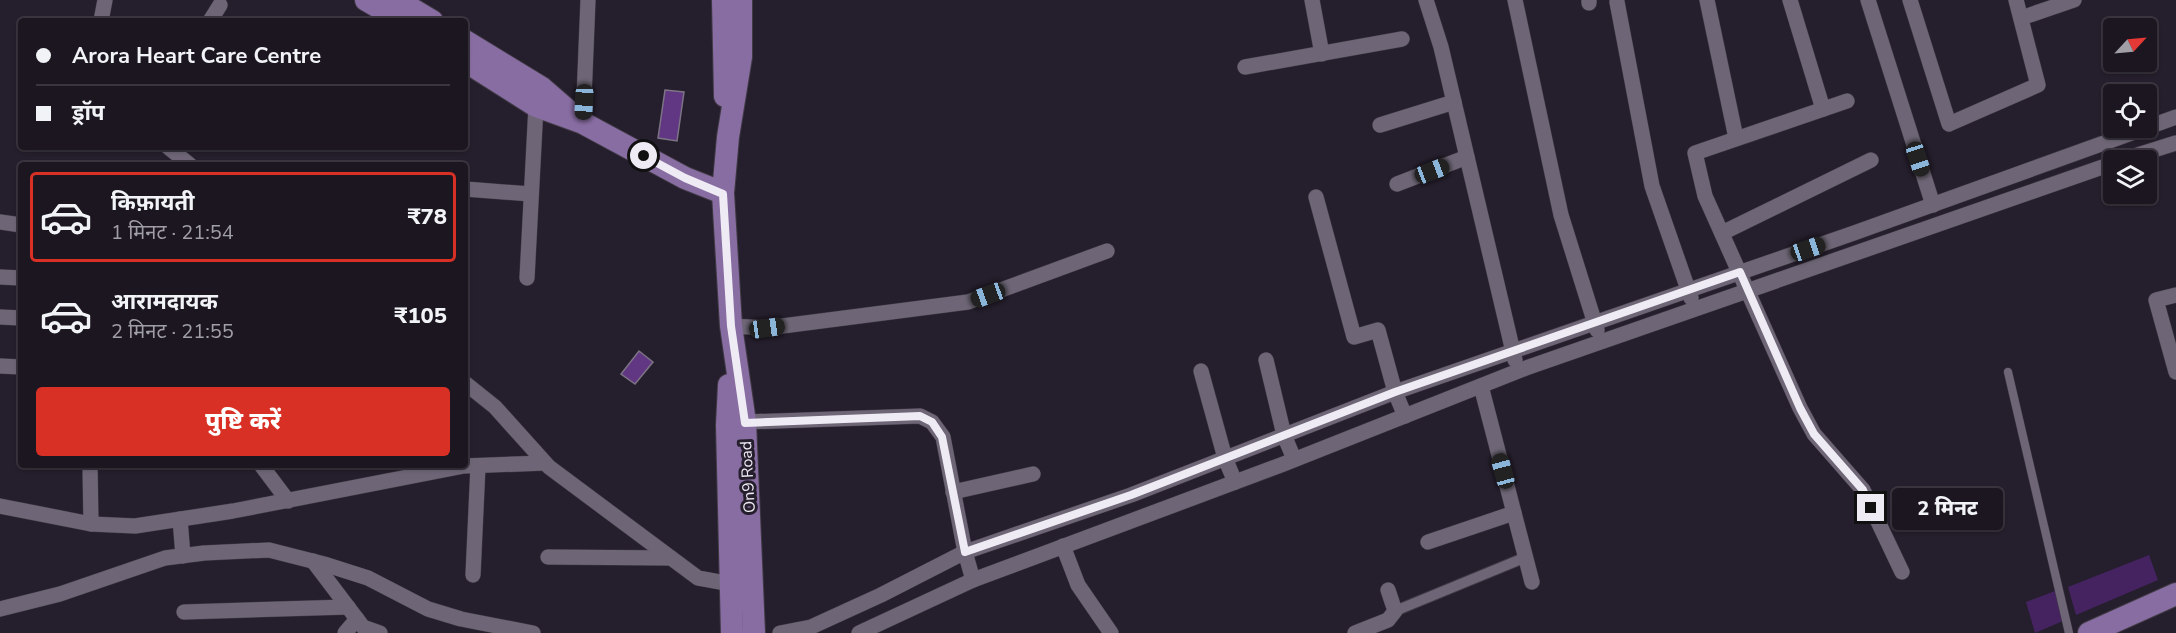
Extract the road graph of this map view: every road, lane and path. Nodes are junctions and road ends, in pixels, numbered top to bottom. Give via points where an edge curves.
1 (105, 0) edge
2 (366, 0) edge
3 (588, 0) edge
4 (723, 0) edge
5 (741, 0) edge
6 (1312, 0) edge
7 (1426, 0) edge
8 (1515, 0) edge
9 (1707, 0) edge
10 (1790, 0) edge
11 (1868, 0) edge
12 (1910, 0) edge
13 (2016, 0) edge
14 (2074, 0) edge
15 (1617, 2) dead end
16 (220, 5) dead end
17 (406, 7) edge
18 (102, 18) edge
19 (212, 18) edge
20 (426, 18) edge
21 (2020, 18) junction
22 (1402, 39) dead end
23 (468, 43) edge
24 (1322, 54) junction
25 (468, 63) edge
26 (1245, 67) dead end
27 (1847, 101) dead end
28 (1454, 102) junction
29 (536, 106) junction
30 (1823, 108) junction
31 (2176, 117) edge
32 (583, 123) junction
33 (1380, 124) dead end
34 (728, 137) junction
35 (1737, 138) junction
36 (2176, 143) edge
37 (172, 150) edge
38 (2154, 150) edge
39 (1467, 157) junction
40 (1871, 160) dead end
41 (186, 162) edge
42 (2103, 167) edge
43 (1397, 184) dead end
44 (468, 189) edge
45 (531, 194) junction
46 (723, 194) junction
47 (1316, 197) dead end
48 (1933, 205) junction
49 (0, 222) edge
50 (18, 225) edge
51 (1722, 233) junction
52 (1107, 251) dead end
53 (1740, 272) junction
54 (0, 277) edge
55 (18, 278) edge
56 (527, 278) dead end
57 (1688, 290) junction
58 (1748, 290) junction
59 (2176, 295) edge
60 (1696, 309) junction
61 (0, 317) edge
62 (18, 318) edge
63 (1594, 322) junction
64 (731, 326) junction
65 (1602, 342) junction
66 (1512, 351) junction
67 (1266, 360) dead end
68 (0, 366) edge
69 (18, 367) edge
70 (1201, 371) dead end
71 (1518, 371) junction
72 (2008, 372) dead end
73 (2176, 372) edge
74 (468, 386) edge
75 (1481, 386) junction
76 (1395, 392) junction
77 (1405, 416) junction
78 (745, 423) junction
79 (1284, 435) junction
80 (1225, 458) junction
81 (1294, 459) junction
82 (545, 463) junction
83 (468, 466) edge
84 (478, 466) junction
85 (90, 468) edge
86 (263, 468) edge
87 (454, 468) edge
88 (1033, 474) dead end
89 (1235, 482) junction
90 (953, 492) junction
91 (288, 501) junction
92 (0, 506) edge
93 (1514, 513) junction
94 (180, 519) junction
95 (91, 524) junction
96 (1428, 542) dead end
97 (1063, 546) junction
98 (965, 552) junction
99 (183, 556) junction
100 (548, 557) dead end
101 (1526, 557) junction
102 (671, 558) junction
103 (313, 561) junction
104 (1902, 572) dead end
105 (473, 575) dead end
106 (973, 580) junction
107 (1532, 582) dead end
108 (731, 584) junction
109 (1388, 590) dead end
110 (2176, 594) edge
111 (0, 609) edge
112 (1395, 610) junction
113 (183, 612) dead end
114 (352, 613) junction
115 (345, 633) edge
116 (380, 633) edge
117 (533, 633) edge
118 (732, 633) edge
119 (754, 633) edge
120 (780, 633) edge
121 (859, 633) edge
122 (1111, 633) edge
123 (1355, 633) edge
124 (2069, 633) edge
125 (2089, 633) edge

1 - 18 street
2 - 17 main road
3 - 32 street
4 - 34 main road
5 - 34 main road, On9 Road via 741,57
6 - 24 street
7 - 28 street
8 - 63 street via 1561,215
9 - 35 street
10 - 30 street
11 - 48 street
12 - 21 street via 1949,124 2038,85
13 - 21 street
14 - 21 street
15 - 57 street via 1652,186
16 - 19 street
17 - 20 main road
22 - 24 street
23 - 32 main road via 542,88
24 - 26 street
25 - 29 main road
27 - 30 street
28 - 33 street
28 - 39 street
29 - 32 main road
29 - 45 street
30 - 35 street
31 - 48 street
32 - 46 main road
34 - 46 main road, On9 Road
35 - 51 street via 1695,153 1705,196
36 - 38 street
37 - 41 street
39 - 43 street
39 - 66 street
40 - 51 street
42 - 58 street
44 - 45 street
45 - 56 street
46 - 64 main road, On9 Road
47 - 76 street via 1354,336 1378,330
48 - 53 street
49 - 50 street
51 - 53 street
52 - 64 street via 968,302 767,328
53 - 57 street
53 - 58 street
54 - 55 street
57 - 60 street
57 - 63 street
58 - 60 street
58 - 104 street via 1809,426 1863,490
59 - 73 street via 2156,300
60 - 65 street
61 - 62 street
63 - 65 street
63 - 66 street
64 - 78 main road, On9 Road
64 - 108 main road via 727,425
65 - 71 street
66 - 71 street
66 - 76 street
67 - 79 street
68 - 69 street
70 - 80 street
71 - 75 street
72 - 124 lane
74 - 82 street via 495,407
75 - 77 street
75 - 93 street
76 - 77 street
76 - 79 street
77 - 81 street
78 - 90 street via 920,416 932,422 942,437
78 - 119 main road, On9 Road
79 - 80 street
79 - 81 street
80 - 89 street
80 - 98 street
81 - 89 street
82 - 84 street
82 - 102 street
83 - 84 street
84 - 105 street
85 - 95 street
86 - 91 street
87 - 91 street
88 - 90 street
89 - 97 street
90 - 98 street
91 - 94 street
92 - 95 street
93 - 96 street
93 - 101 street
94 - 95 street via 135,526
94 - 99 street
97 - 106 street
97 - 122 street via 1078,585
98 - 106 street
98 - 120 street via 811,627
99 - 103 street via 269,550
99 - 111 street via 165,558 60,594
100 - 102 street
101 - 107 street
101 - 112 street
102 - 108 street via 698,578
103 - 114 street
103 - 117 street via 368,578 428,609 461,620
106 - 121 street
108 - 118 main road
109 - 112 street
110 - 125 main road
112 - 123 street via 1388,620
113 - 114 street
114 - 115 street
114 - 116 street via 363,627

